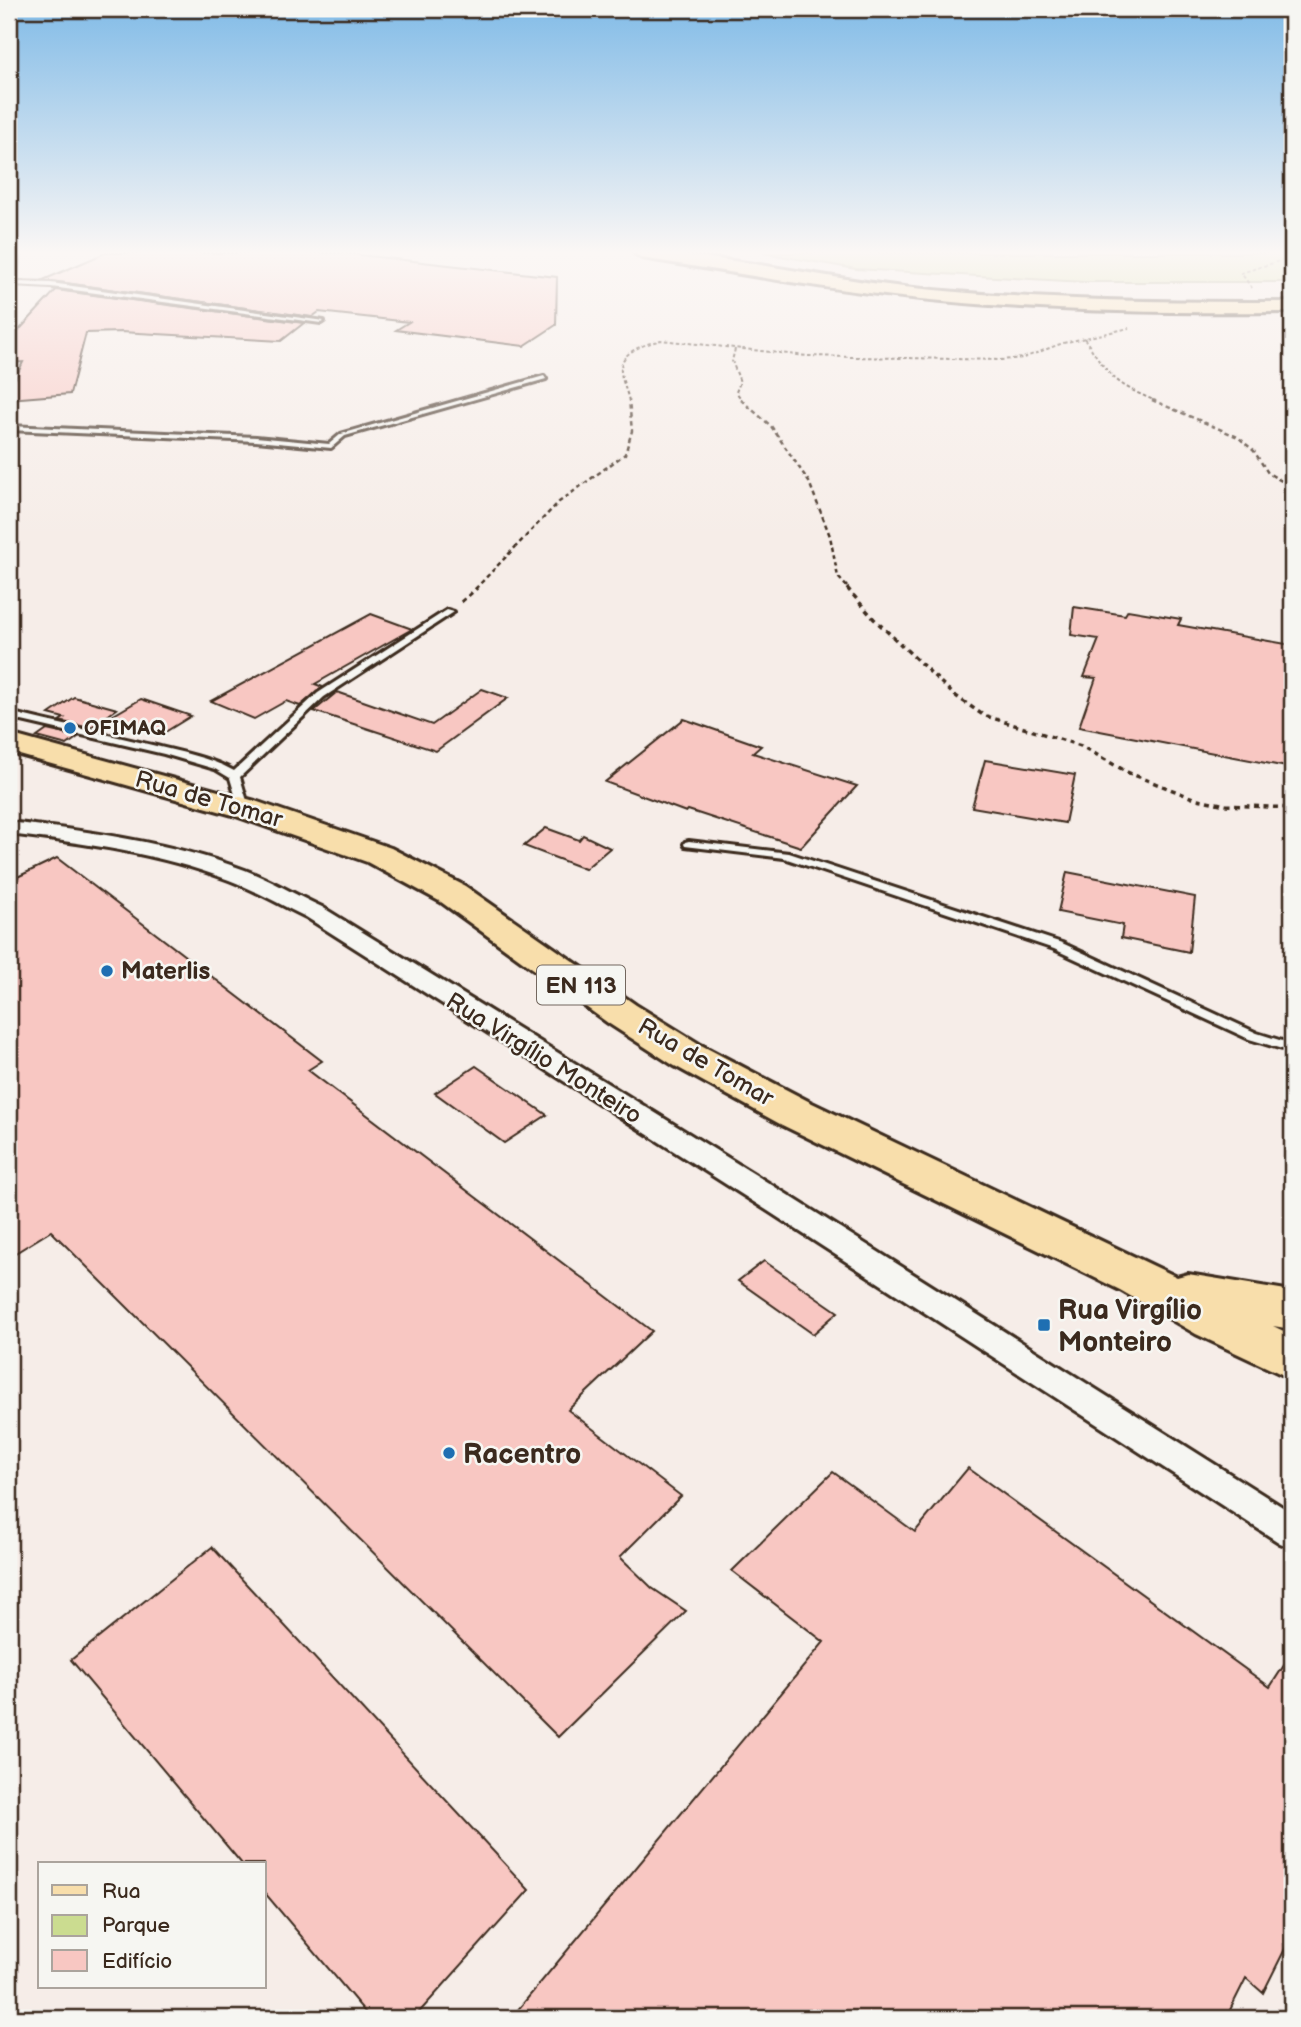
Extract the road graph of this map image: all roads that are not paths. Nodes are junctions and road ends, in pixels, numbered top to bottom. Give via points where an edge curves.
1 (544, 378) dead end
2 (9, 428) edge
3 (450, 612) road end
4 (9, 715) edge
5 (9, 743) edge
6 (240, 792) junction
7 (9, 828) edge
8 (689, 844) dead end
9 (1292, 1048) edge
10 (1136, 1277) junction
11 (1292, 1310) edge
12 (1292, 1358) edge
13 (1292, 1532) edge

1 - 2 lane via 343,435 331,446
3 - 6 lane via 321,695
4 - 6 lane via 204,762
5 - 6 main road, Rua de Tomar / EN 113
6 - 10 main road, Rua de Tomar / EN 113 via 453,894 687,1055 795,1113
7 - 13 street, Rua Virgílio Monteiro via 85,837 174,856 237,875 314,912
8 - 9 lane via 785,855 1058,946 1253,1035
10 - 11 main road, Rua de Tomar / EN 113 via 1187,1293
10 - 12 main road, Rua de Tomar / EN 113

